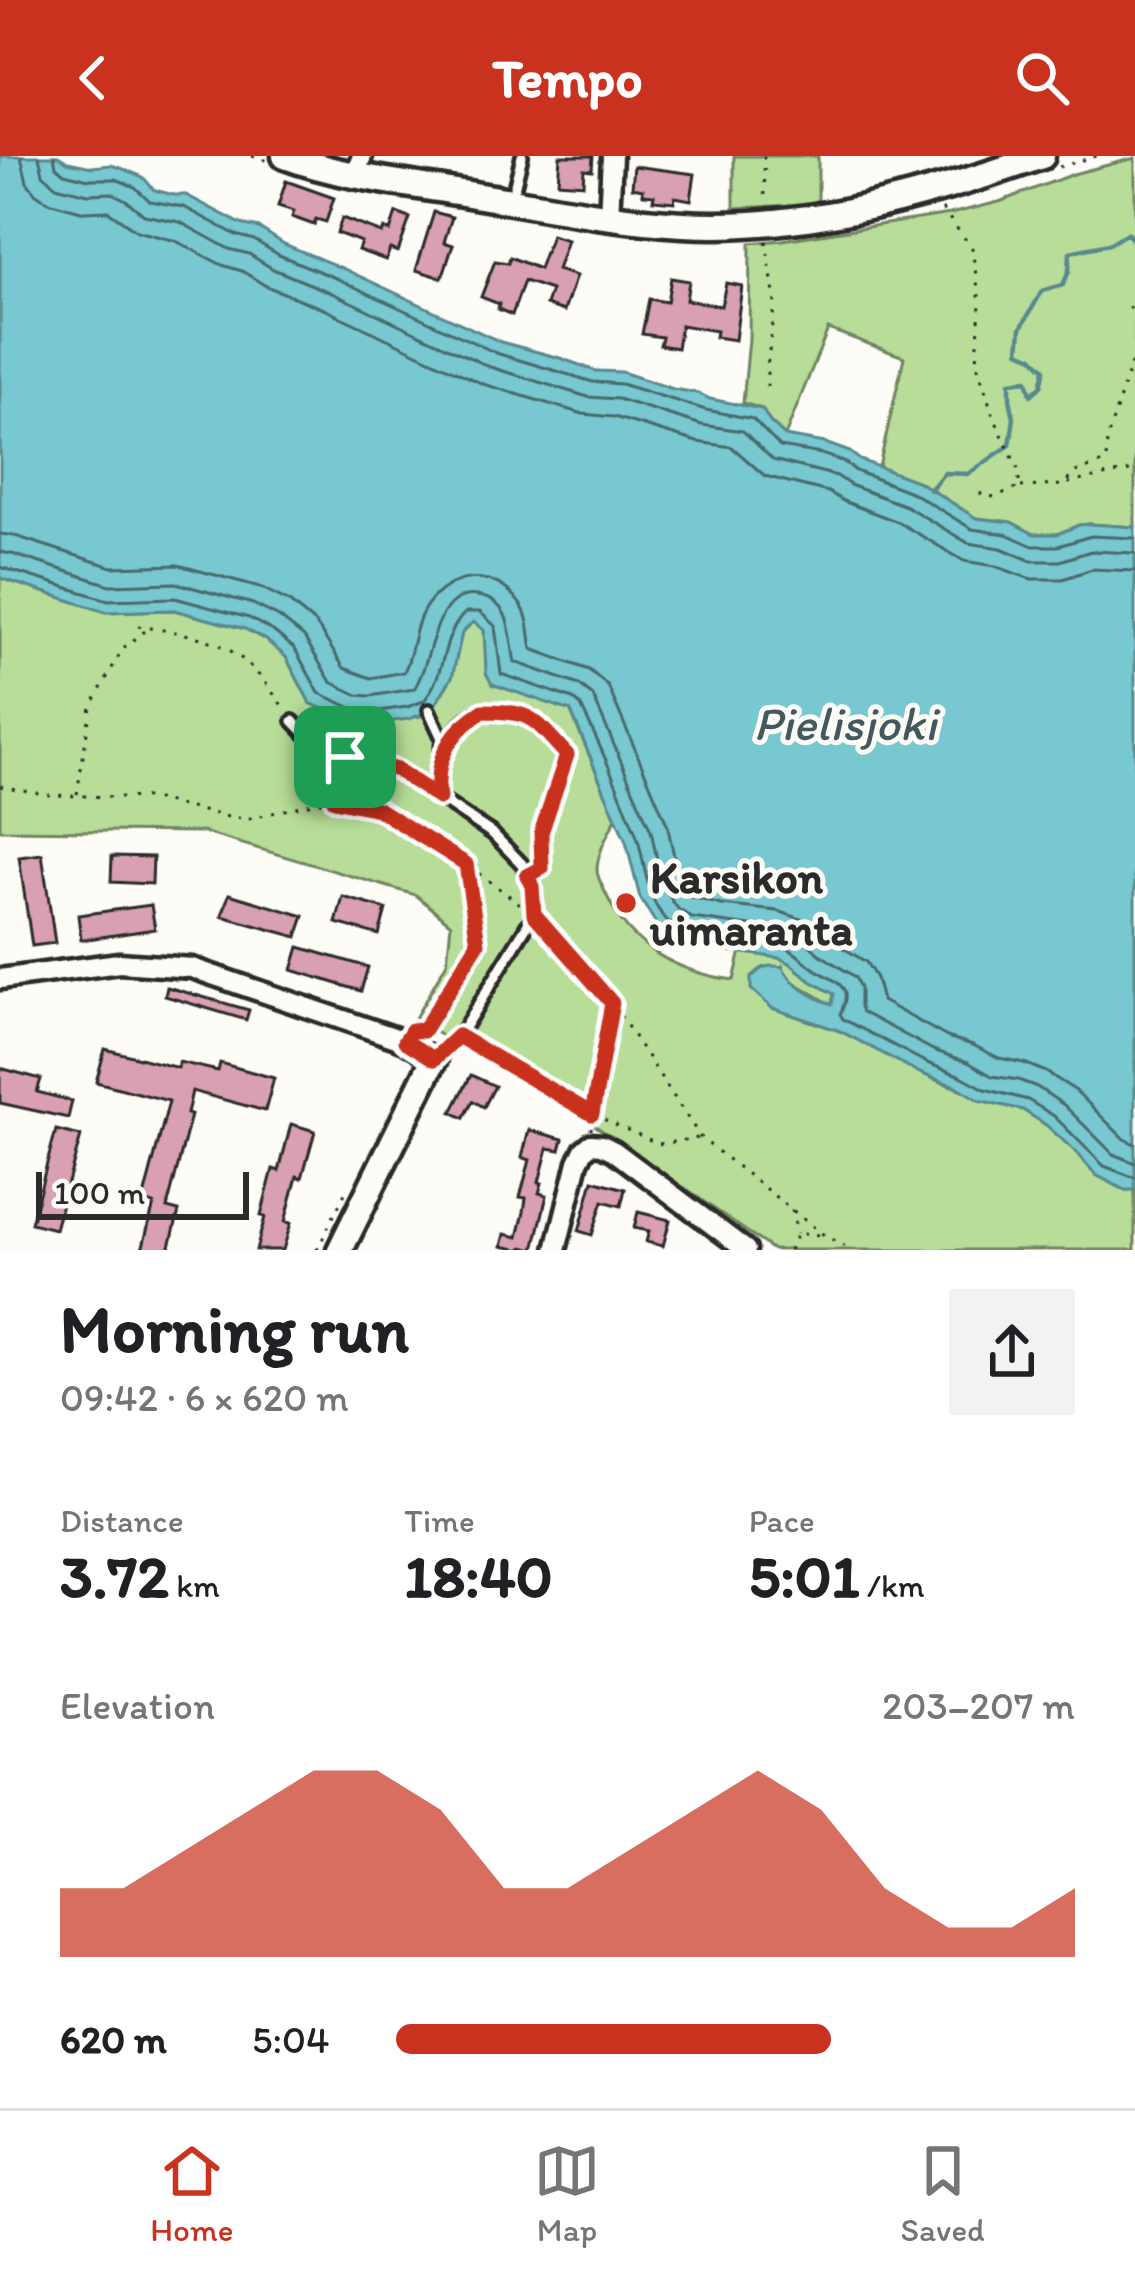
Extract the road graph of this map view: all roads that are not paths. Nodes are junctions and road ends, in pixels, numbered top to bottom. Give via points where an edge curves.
1 (285, 156) edge
2 (522, 156) edge
3 (612, 156) edge
4 (1042, 156) edge
5 (359, 165) edge
6 (511, 201) junction
7 (609, 217) junction
8 (429, 710) dead end
9 (531, 716) road end
10 (293, 721) road end
11 (440, 758) junction
12 (439, 798) junction
13 (0, 979) edge
14 (434, 1059) junction
15 (340, 1250) edge
16 (556, 1250) edge
17 (746, 1250) edge

1 - 5 street
2 - 6 lane
3 - 7 street
4 - 7 street via 936,191 765,230
5 - 6 street
6 - 7 street
8 - 11 lane via 442,738
9 - 11 lane via 483,711
10 - 12 lane via 318,747 397,770
11 - 12 lane
12 - 14 lane via 522,864 534,914 458,1036
13 - 14 street via 118,962 192,968 414,1036
14 - 15 street
16 - 17 street via 578,1162 591,1144 614,1151

